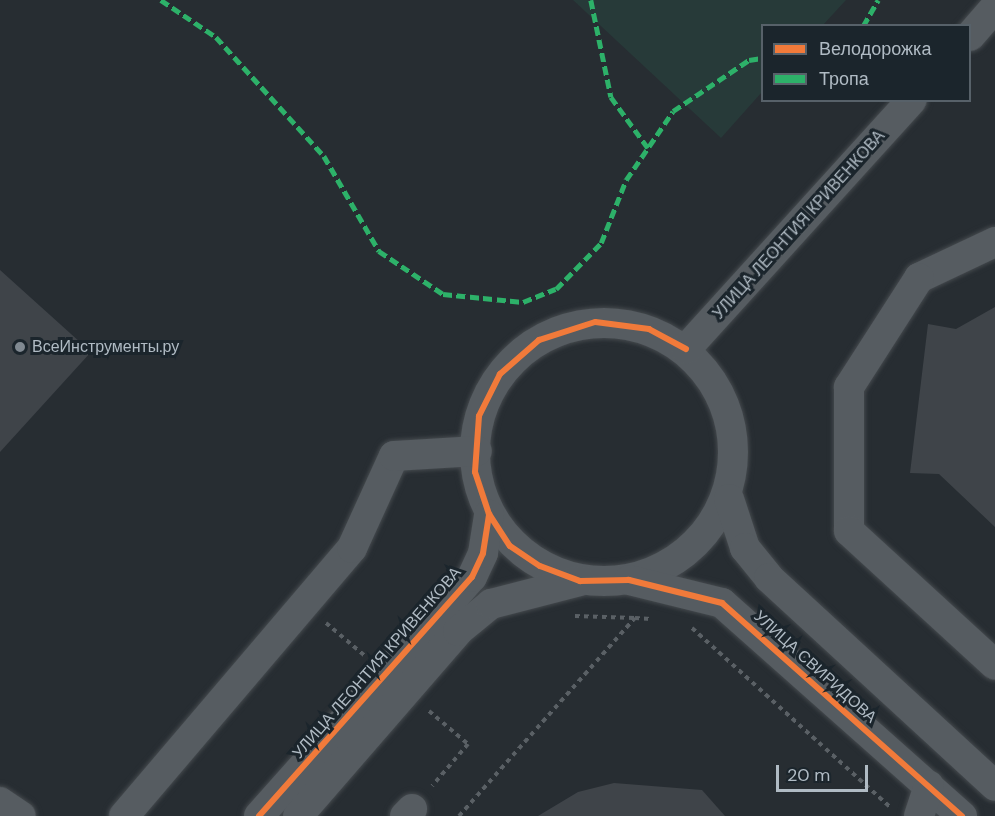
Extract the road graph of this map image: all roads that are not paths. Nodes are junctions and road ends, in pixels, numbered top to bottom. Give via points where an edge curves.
1 (995, 7) edge
2 (971, 34) edge
3 (910, 102) edge
4 (995, 243) edge
5 (686, 350) junction
6 (477, 451) junction
7 (729, 499) junction
8 (489, 514) junction
9 (629, 580) junction
10 (580, 581) junction
11 (995, 665) edge
12 (929, 786) junction
13 (995, 786) edge
14 (0, 801) edge
15 (21, 816) edge
16 (124, 816) edge
17 (259, 816) edge
18 (298, 816) edge
19 (919, 816) edge
20 (962, 816) edge

1 - 2 street
3 - 5 street, УЛИЦА ЛЕОНТИЯ КРИВЕНКОВА
4 - 11 street via 919,278 849,387 849,531
5 - 6 street via 649,329 595,322 539,340 500,374 479,416
5 - 7 street via 711,374 729,409 736,462
6 - 8 street via 475,472
6 - 16 street via 394,456 352,548
7 - 9 street via 681,554
7 - 13 street, УЛИЦА СВИРИДОВА via 745,548 769,578
8 - 10 street via 510,546 540,566
8 - 17 street, УЛИЦА ЛЕОНТИЯ КРИВЕНКОВА via 483,554 472,577
9 - 10 street
9 - 12 street, УЛИЦА СВИРИДОВА via 722,603
10 - 18 street via 491,604 458,631
12 - 19 street
12 - 20 street, УЛИЦА СВИРИДОВА
14 - 15 street

